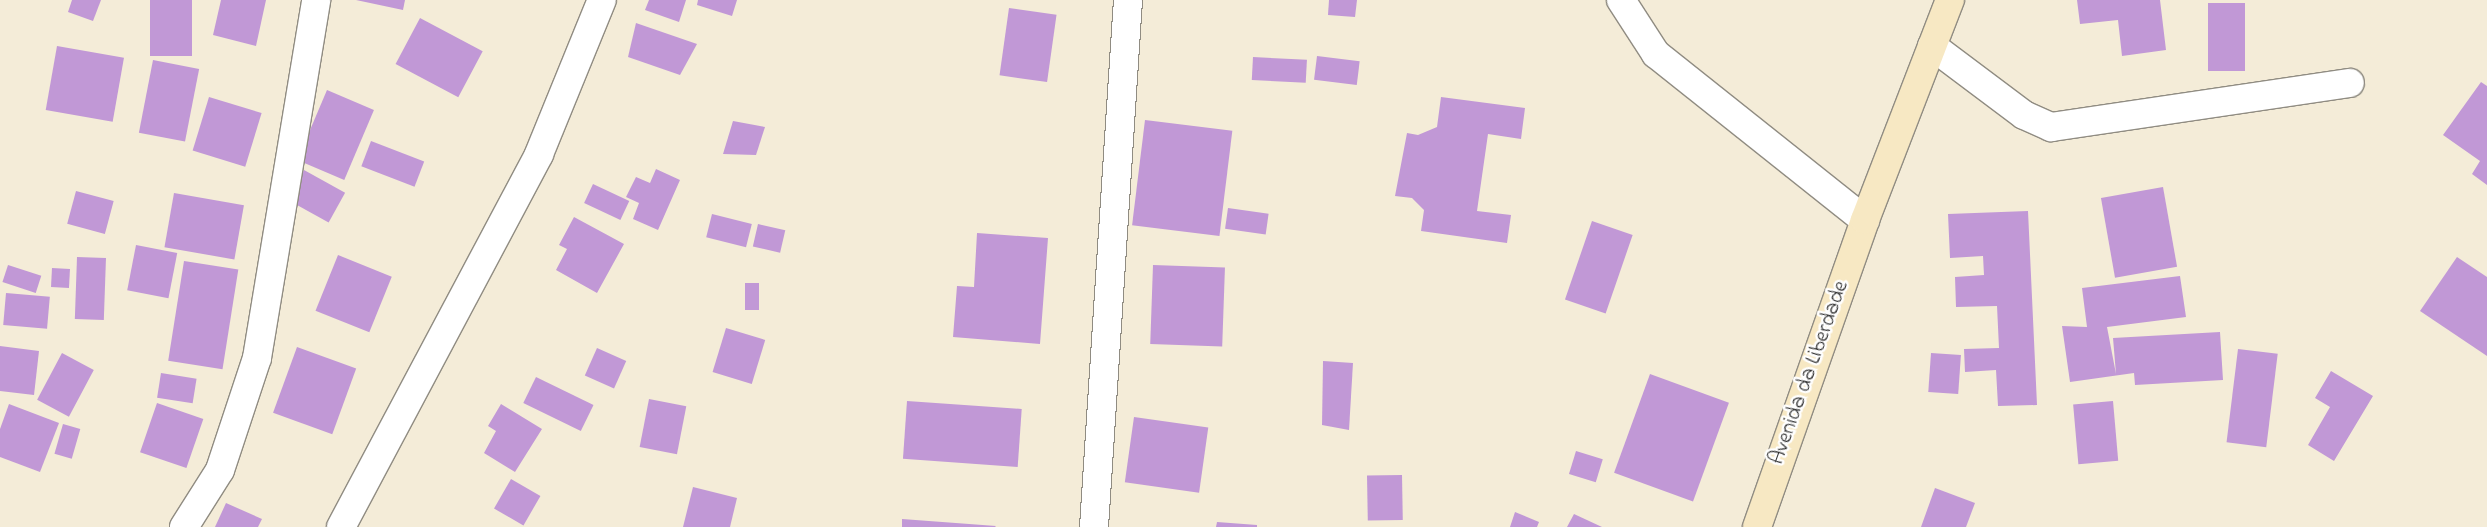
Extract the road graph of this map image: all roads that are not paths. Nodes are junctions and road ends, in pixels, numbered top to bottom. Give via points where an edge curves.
1 (316, 0) edge
2 (602, 0) edge
3 (1128, 0) edge
4 (1621, 0) edge
5 (1950, 0) edge
6 (1932, 46) junction
7 (2350, 83) dead end
8 (1865, 220) junction
9 (184, 527) edge
10 (341, 527) edge
11 (1094, 527) edge
12 (1757, 527) edge

1 - 9 street via 257,358 220,470
2 - 10 street via 540,154
3 - 11 street
4 - 8 street via 1656,54
5 - 6 street, Avenida da Liberdade
6 - 7 street via 2024,114 2050,127
6 - 8 street, Avenida da Liberdade
8 - 12 street, Avenida da Liberdade

